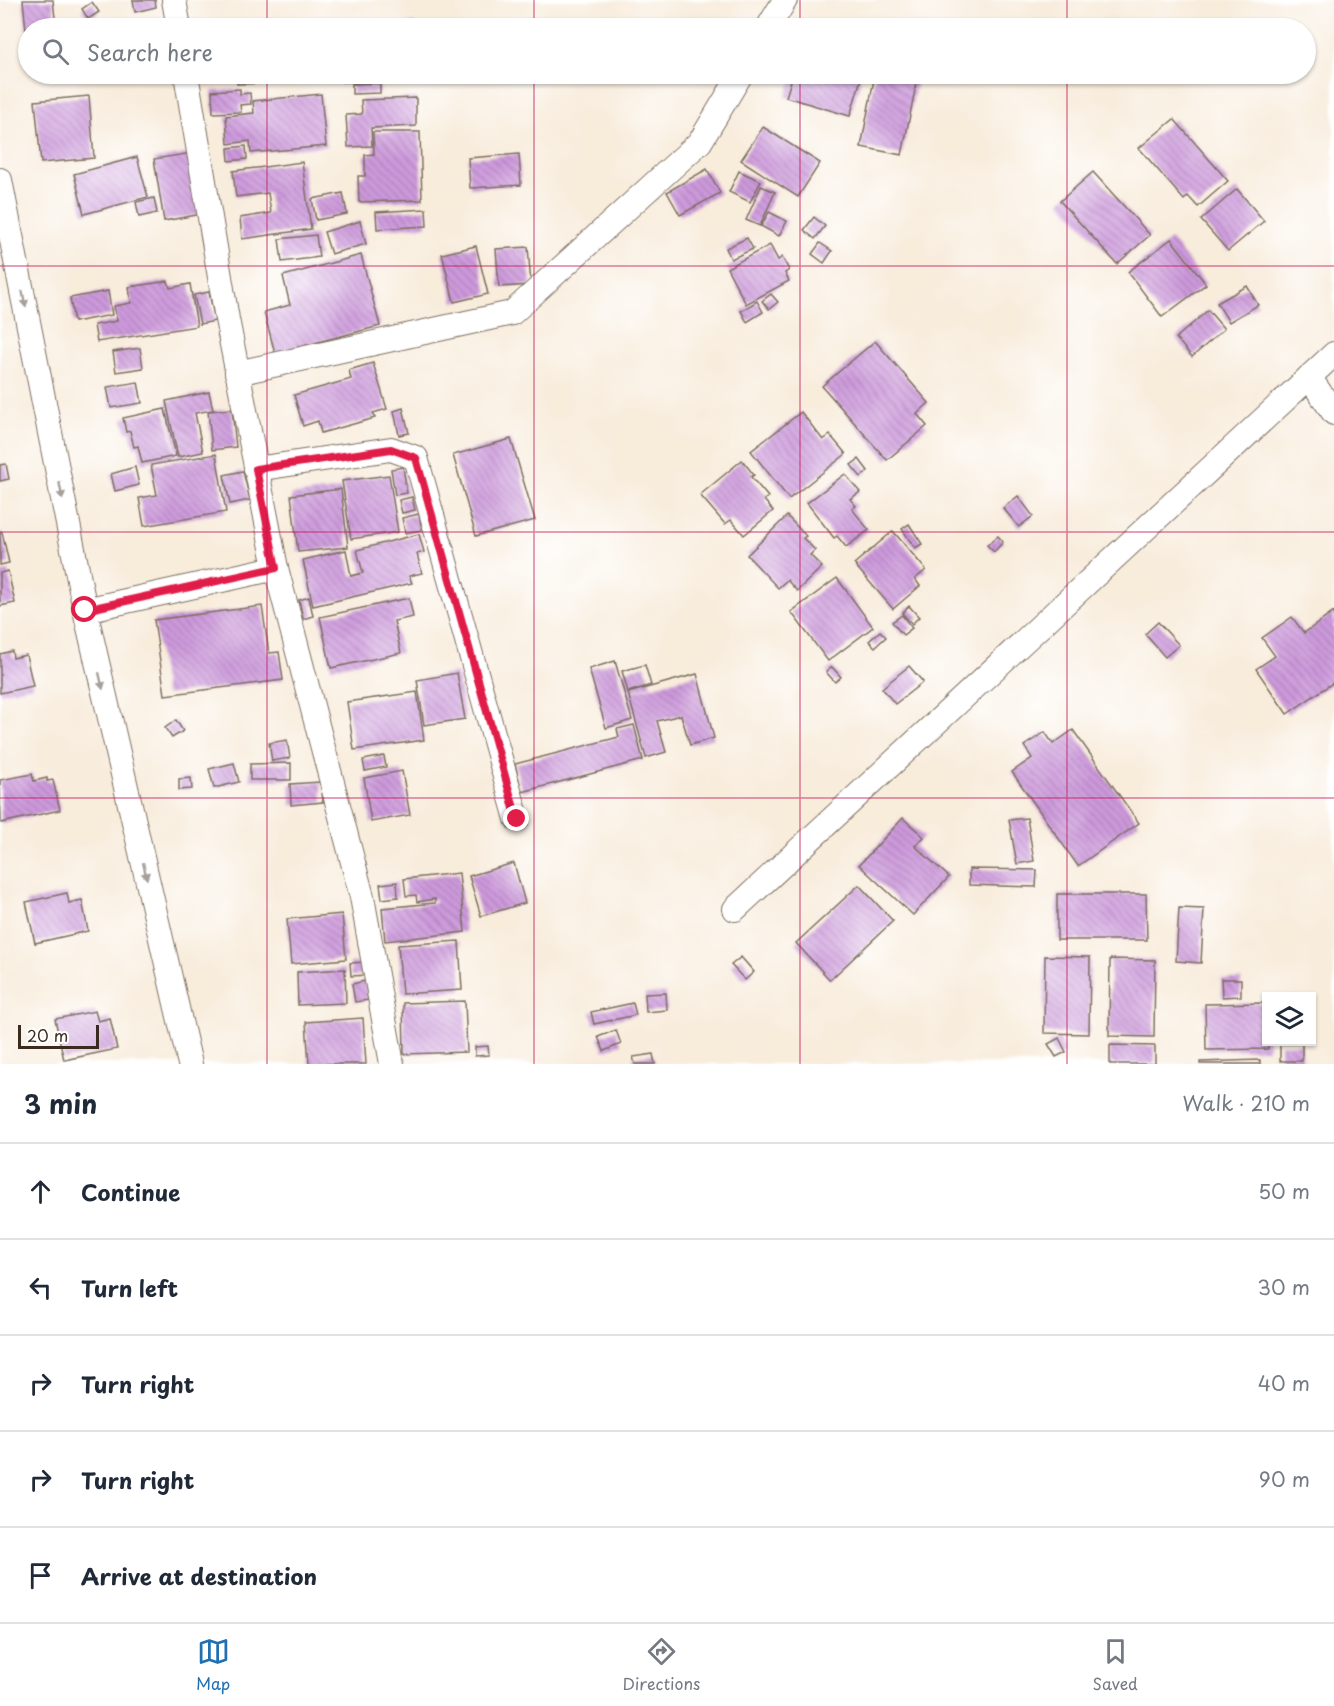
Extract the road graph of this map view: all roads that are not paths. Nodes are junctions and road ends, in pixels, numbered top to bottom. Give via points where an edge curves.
1 (174, 0) edge
2 (785, 0) edge
3 (177, 18) edge
4 (774, 18) edge
5 (188, 84) edge
6 (735, 84) edge
7 (0, 180) edge
8 (1334, 354) edge
9 (237, 373) junction
10 (1309, 377) junction
11 (1334, 413) edge
12 (256, 469) junction
13 (276, 568) junction
14 (85, 610) junction
15 (517, 819) dead end
16 (735, 909) dead end
17 (190, 1064) edge
18 (392, 1064) edge

1 - 3 street
2 - 4 street
5 - 9 street
6 - 9 street via 700,142 512,313
7 -> 14 street
8 - 10 street
9 - 12 street
10 - 11 street
10 - 16 street
12 - 13 street
12 - 15 street via 391,449 416,458
13 - 14 street
13 - 18 street via 362,897
14 -> 17 street

